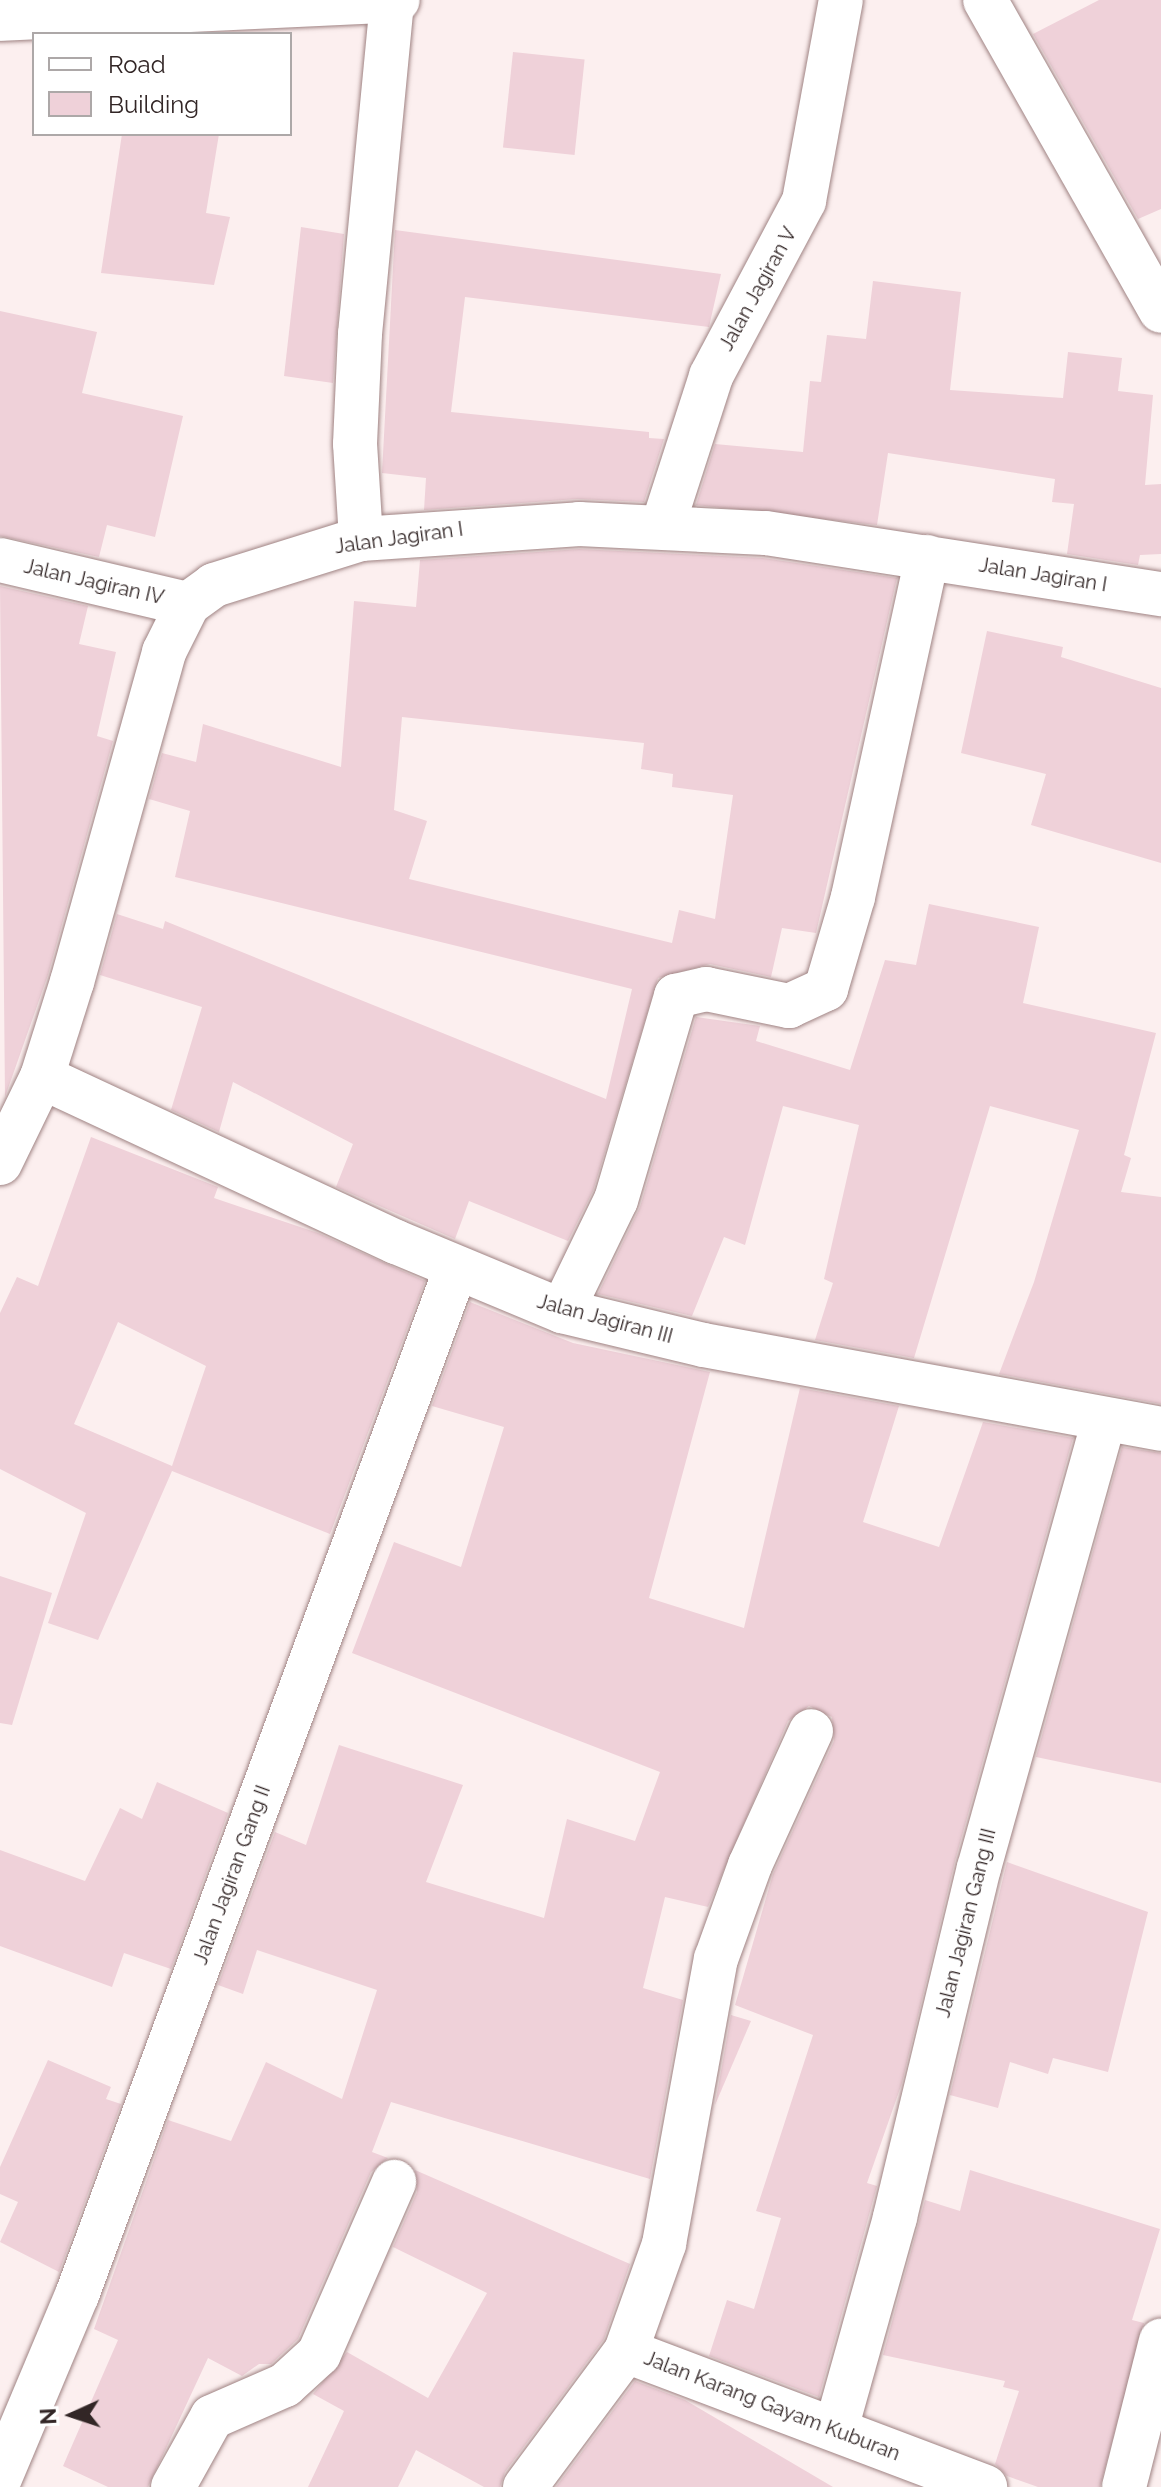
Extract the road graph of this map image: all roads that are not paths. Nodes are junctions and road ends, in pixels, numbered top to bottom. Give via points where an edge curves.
1 (392, 0) edge
2 (398, 0) edge
3 (841, 0) edge
4 (985, 0) edge
5 (0, 19) edge
6 (1161, 311) edge
7 (663, 525) junction
8 (361, 539) junction
9 (927, 557) junction
10 (0, 560) edge
11 (1161, 594) edge
12 (188, 604) junction
13 (42, 1077) junction
14 (0, 1163) edge
15 (456, 1268) junction
16 (562, 1311) junction
17 (1104, 1420) junction
18 (1161, 1429) edge
19 (811, 1731) dead end
20 (394, 2182) dead end
21 (1161, 2341) edge
22 (626, 2351) junction
23 (836, 2429) junction
24 (0, 2478) edge
25 (173, 2487) edge
26 (525, 2487) edge
27 (985, 2487) edge
28 (1124, 2487) edge

1 - 2 street
1 - 5 street
1 - 8 street via 360,334 355,444
3 - 7 street, Jalan Jagiran V via 804,201 715,367
4 - 6 street
7 - 8 street, Jalan Jagiran I via 486,526
7 - 9 street, Jalan Jagiran I
8 - 12 street, Jalan Jagiran I via 214,585
9 - 11 street, Jalan Jagiran I
9 - 16 street via 853,897 826,989 798,1005 706,989 676,996 616,1200
10 - 12 street, Jalan Jagiran IV
12 - 13 street via 164,652
13 - 14 street
13 - 15 street, Jalan Jagiran III
15 - 16 street, Jalan Jagiran III
15 - 24 street, Jalan Jagiran Gang II via 83,2280
16 - 17 street, Jalan Jagiran III via 704,1345
17 - 18 street, Jalan Jagiran III
17 - 23 street, Jalan Jagiran Gang III via 979,1868 895,2217
19 - 22 street via 750,1865 716,1959 664,2244
20 - 25 street via 319,2354 285,2385 212,2417
21 - 28 street
22 - 23 street, Jalan Karang Gayam Kuburan
22 - 26 street, Jalan Karang Gayam Kuburan
23 - 27 street, Jalan Karang Gayam Kuburan

